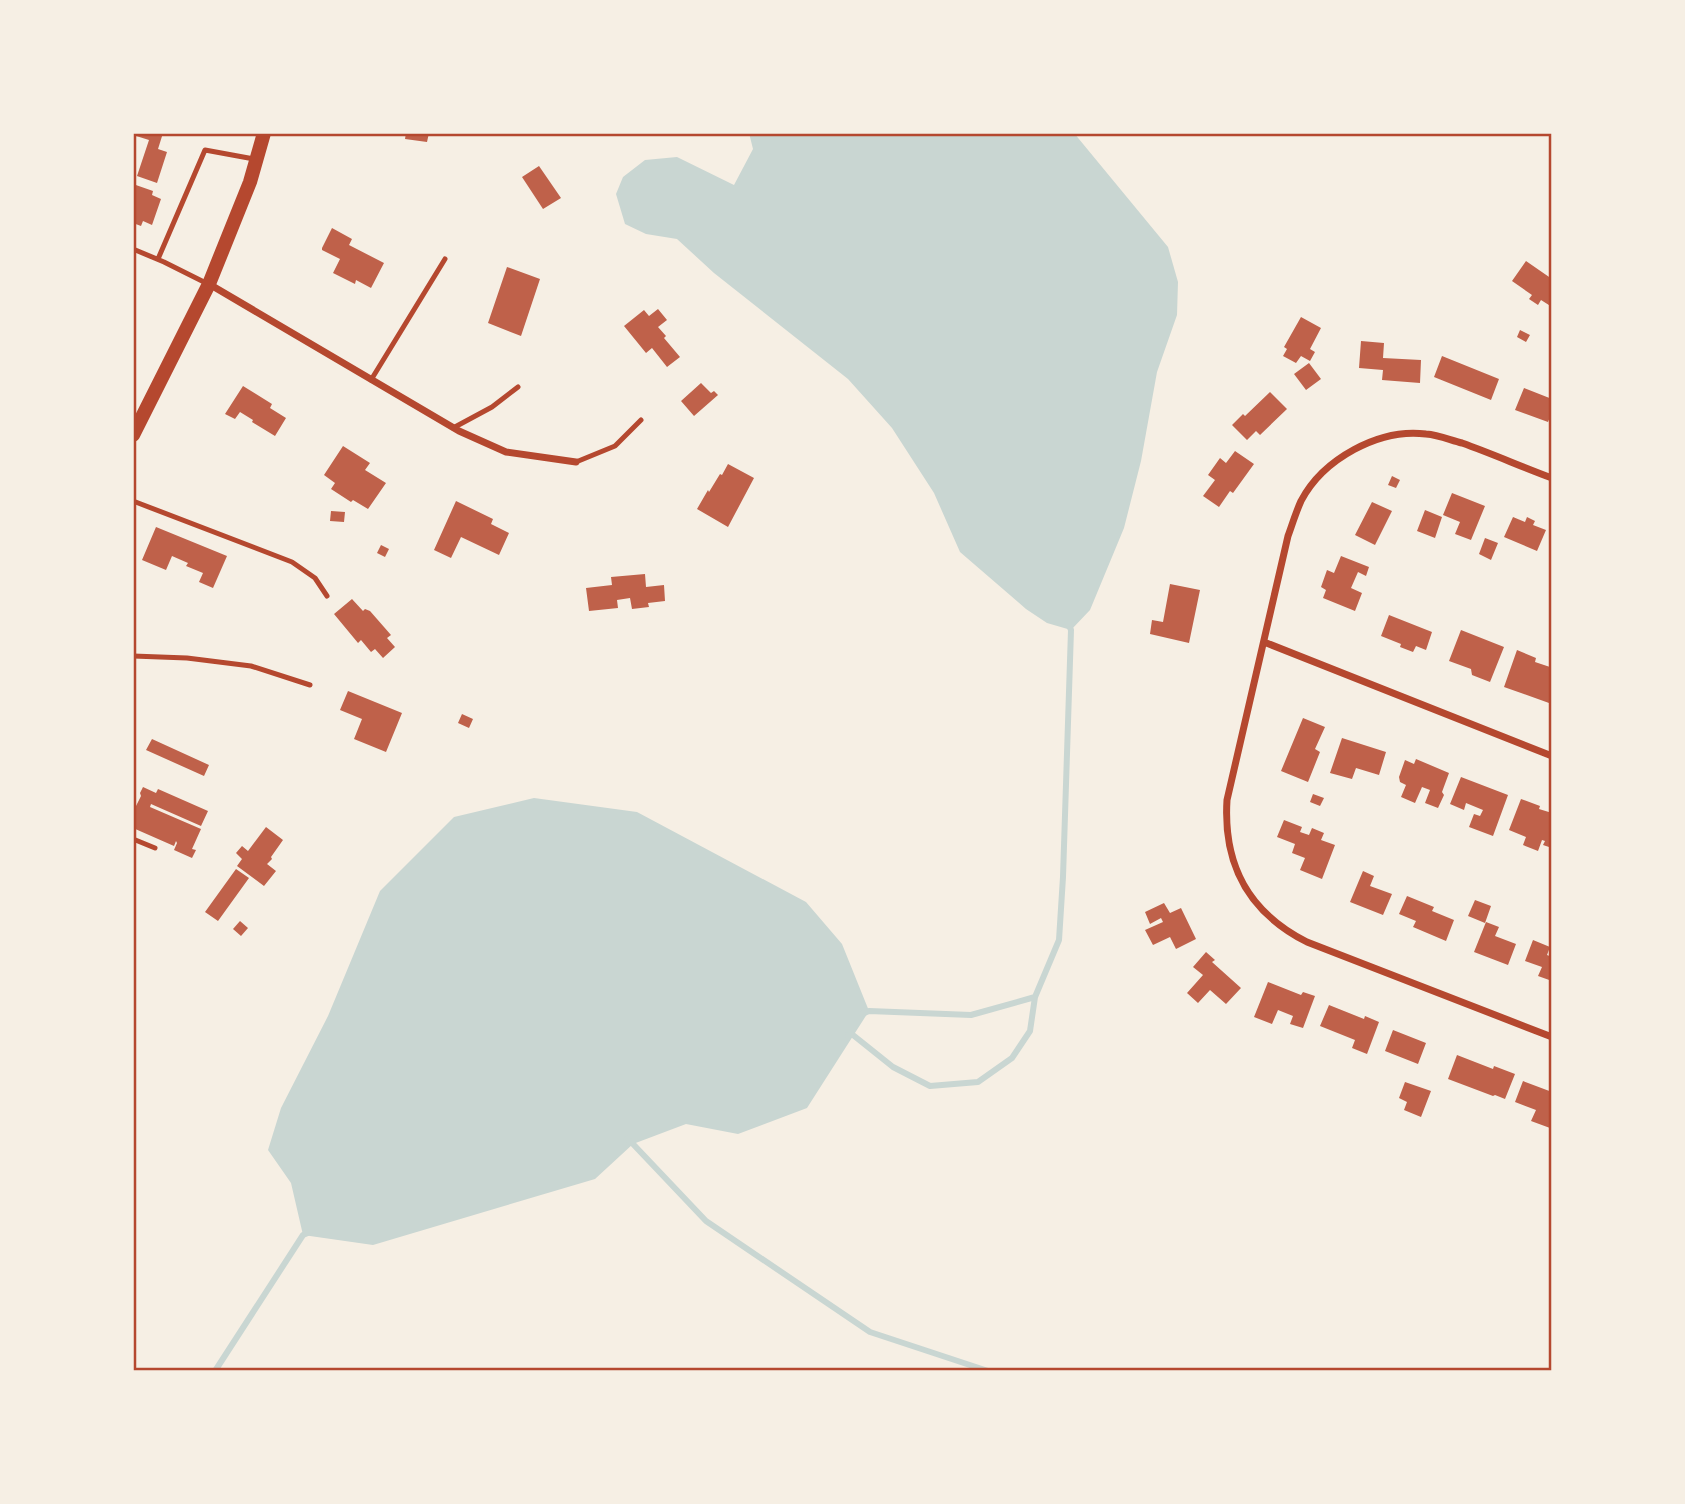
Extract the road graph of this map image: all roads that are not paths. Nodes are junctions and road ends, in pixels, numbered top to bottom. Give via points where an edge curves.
1 (264, 133) edge
2 (257, 160) junction
3 (133, 250) edge
4 (158, 259) junction
5 (445, 259) dead end
6 (209, 284) junction
7 (372, 380) junction
8 (517, 387) dead end
9 (641, 420) dead end
10 (453, 428) junction
11 (133, 435) edge
12 (576, 462) joint
13 (1552, 478) edge
14 (133, 501) edge
15 (327, 596) dead end
16 (1264, 642) junction
17 (133, 656) edge
18 (310, 685) dead end
19 (1552, 756) edge
20 (133, 839) edge
21 (155, 848) dead end
22 (1552, 1037) edge

1 - 2 main road
2 - 4 lane via 205,150
2 - 6 main road
3 - 4 lane
4 - 6 lane
5 - 7 lane
6 - 7 street
6 - 11 main road
7 - 10 street
8 - 10 lane
9 - 12 lane via 615,446
10 - 12 street via 506,452
13 - 16 street via 1428,434 1390,436 1352,451 1323,473 1301,501 1288,536
14 - 15 lane via 292,562 315,578
16 - 19 street
16 - 22 street via 1227,800 1228,843 1250,895 1271,920 1307,942
17 - 18 lane via 251,667
20 - 21 lane

